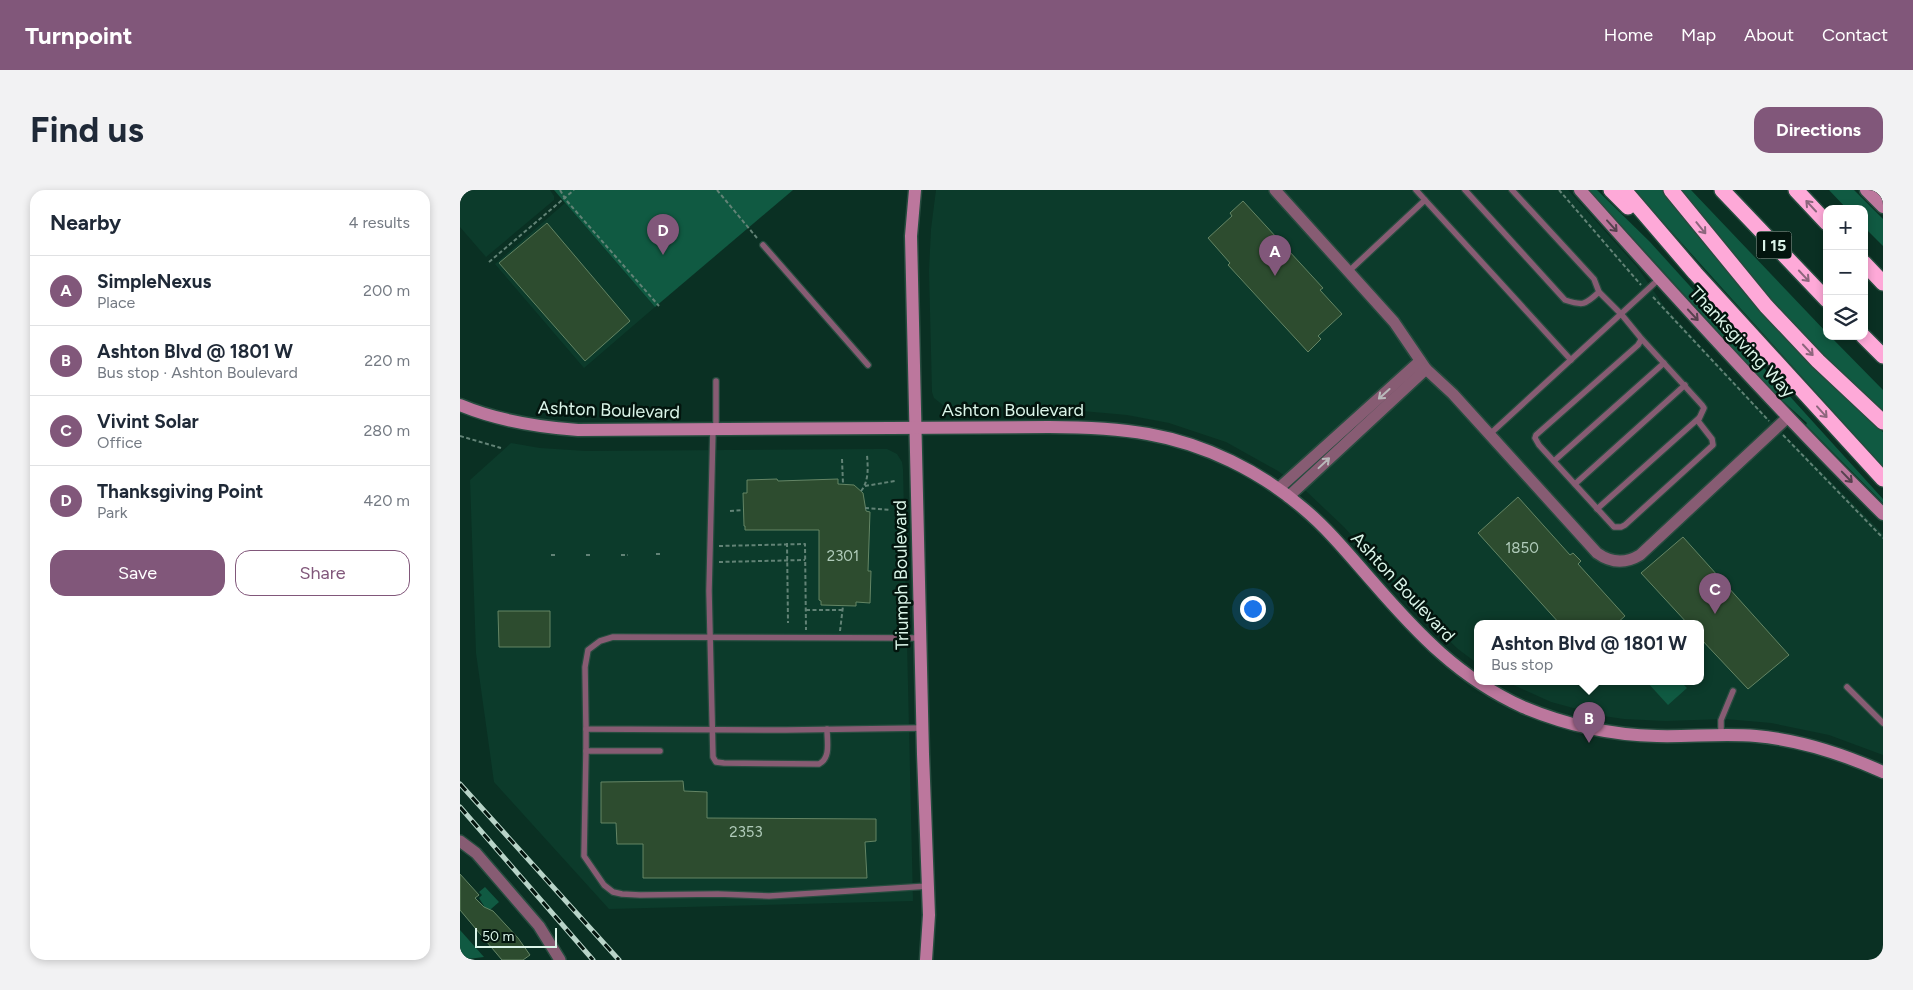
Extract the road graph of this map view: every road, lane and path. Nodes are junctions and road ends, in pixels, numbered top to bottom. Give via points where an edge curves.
1 (560, 190) edge
2 (574, 190) edge
3 (717, 190) edge
4 (915, 190) edge
5 (1275, 190) edge
6 (1416, 190) edge
7 (1465, 190) edge
8 (1512, 190) edge
9 (1559, 190) edge
10 (1580, 190) edge
11 (1611, 190) edge
12 (1624, 190) edge
13 (1671, 190) edge
14 (1722, 190) edge
15 (1796, 190) edge
16 (1866, 190) edge
17 (565, 197) junction
18 (1426, 200) junction
19 (1883, 207) edge
20 (1823, 219) edge
21 (757, 238) dead end
22 (763, 245) dead end
23 (489, 262) dead end
24 (1868, 267) edge
25 (1348, 272) junction
26 (1695, 273) junction
27 (1659, 279) junction
28 (1883, 283) edge
29 (1647, 291) junction
30 (1599, 292) junction
31 (1823, 296) edge
32 (659, 306) dead end
33 (1622, 314) junction
34 (1640, 338) junction
35 (1867, 340) edge
36 (1883, 356) edge
37 (1571, 360) junction
38 (1664, 363) junction
39 (868, 365) dead end
40 (1423, 365) junction
41 (716, 381) dead end
42 (1685, 386) junction
43 (460, 405) edge
44 (1788, 417) junction
45 (1699, 418) junction
46 (1883, 422) edge
47 (916, 428) junction
48 (1776, 428) junction
49 (715, 429) junction
50 (1490, 434) junction
51 (460, 436) edge
52 (501, 448) dead end
53 (867, 455) dead end
54 (842, 459) dead end
55 (1554, 461) junction
56 (1883, 479) edge
57 (895, 481) dead end
58 (843, 484) dead end
59 (1575, 484) junction
60 (865, 486) junction
61 (1278, 488) junction
62 (861, 491) dead end
63 (1288, 497) junction
64 (865, 508) dead end
65 (1597, 508) junction
66 (743, 510) dead end
67 (891, 510) dead end
68 (730, 511) dead end
69 (1883, 514) edge
70 (1883, 538) edge
71 (787, 543) junction
72 (719, 546) dead end
73 (586, 554) dead end
74 (622, 554) dead end
75 (628, 554) dead end
76 (656, 554) dead end
77 (662, 554) dead end
78 (551, 555) dead end
79 (557, 555) dead end
80 (592, 555) dead end
81 (787, 560) junction
82 (805, 560) junction
83 (719, 562) dead end
84 (843, 606) dead end
85 (806, 610) junction
86 (843, 610) junction
87 (788, 623) dead end
88 (806, 630) dead end
89 (840, 631) dead end
90 (710, 637) junction
91 (920, 638) junction
92 (1474, 680) edge
93 (1482, 685) edge
94 (1847, 687) dead end
95 (1733, 691) dead end
96 (1883, 723) edge
97 (922, 728) junction
98 (586, 729) junction
99 (712, 729) junction
100 (827, 729) junction
101 (1721, 734) junction
102 (586, 750) junction
103 (660, 751) dead end
104 (1883, 772) edge
105 (460, 841) edge
106 (929, 886) junction
107 (560, 960) edge
108 (926, 960) edge

1 - 17 path
2 - 17 path
3 - 21 path
4 - 47 street, Triumph Boulevard via 911,236
5 - 25 street
6 - 18 lane
7 - 30 lane via 1565,300 1579,305 1587,303
8 - 30 lane via 1594,279
9 - 29 path
10 -> 27 street, Thanksgiving Way
11 - 26 highway
12 - 26 highway
13 -> 46 highway via 1766,306
14 -> 31 highway, I 15
20 -> 15 highway
16 - 19 street
17 - 23 path
17 - 32 path
18 - 25 lane
18 - 37 lane
22 - 39 lane
24 - 28 highway
25 - 40 street via 1394,322
26 -> 56 highway
27 - 29 lane
27 -> 44 street, Thanksgiving Way
29 - 33 lane
29 - 48 path
30 - 33 lane
33 - 34 lane
33 - 37 lane
34 - 38 lane
34 - 55 lane via 1638,345 1536,435 1539,445
35 - 36 highway
37 - 50 lane
38 - 42 lane
38 - 55 lane
40 - 50 street
40 -> 61 street
63 -> 40 street
41 - 49 lane
42 - 45 lane via 1704,408
42 - 59 lane
43 - 49 street, Ashton Boulevard via 540,427 578,430
44 - 48 street
44 -> 69 street, Thanksgiving Way
45 - 65 lane
45 - 65 lane via 1699,424 1713,445 1625,525 1614,527
47 - 49 street, Ashton Boulevard
47 - 61 street, Ashton Boulevard via 1095,428 1149,434 1208,451 1242,466
47 - 91 street, Triumph Boulevard
48 - 50 street via 1640,555 1623,562 1597,553
48 - 70 path
49 - 90 lane
51 - 52 path
53 - 60 path
54 - 58 path
55 - 59 lane
57 - 60 path
59 - 65 lane
60 - 62 path
61 - 63 street, Ashton Boulevard
63 - 92 street, Ashton Boulevard via 1331,535 1437,651
64 - 67 path
66 - 68 path
71 - 72 path
71 - 81 path
71 - 82 path via 805,544
73 - 80 path
74 - 75 path
76 - 77 path
78 - 79 path
81 - 82 path
81 - 83 path
81 - 87 path
82 - 85 path
84 - 86 path
85 - 86 path
85 - 88 path
86 - 89 path
90 - 91 lane
90 - 98 lane via 613,637 600,641 588,650 585,666
90 - 99 lane
91 - 97 street, Triumph Boulevard
93 - 101 street, Ashton Boulevard via 1524,707 1590,729 1658,736
94 - 96 lane
95 - 101 lane via 1721,720
97 - 100 lane
97 - 106 street, Triumph Boulevard
98 - 99 lane
98 - 102 lane
99 - 100 lane
99 - 100 lane via 712,758 716,762 819,764 827,756
101 - 104 street, Ashton Boulevard via 1756,736 1834,752
102 - 103 lane
102 - 106 lane via 584,856 613,892 769,896
105 - 107 street via 476,853 539,926
106 - 108 street, Triumph Boulevard

